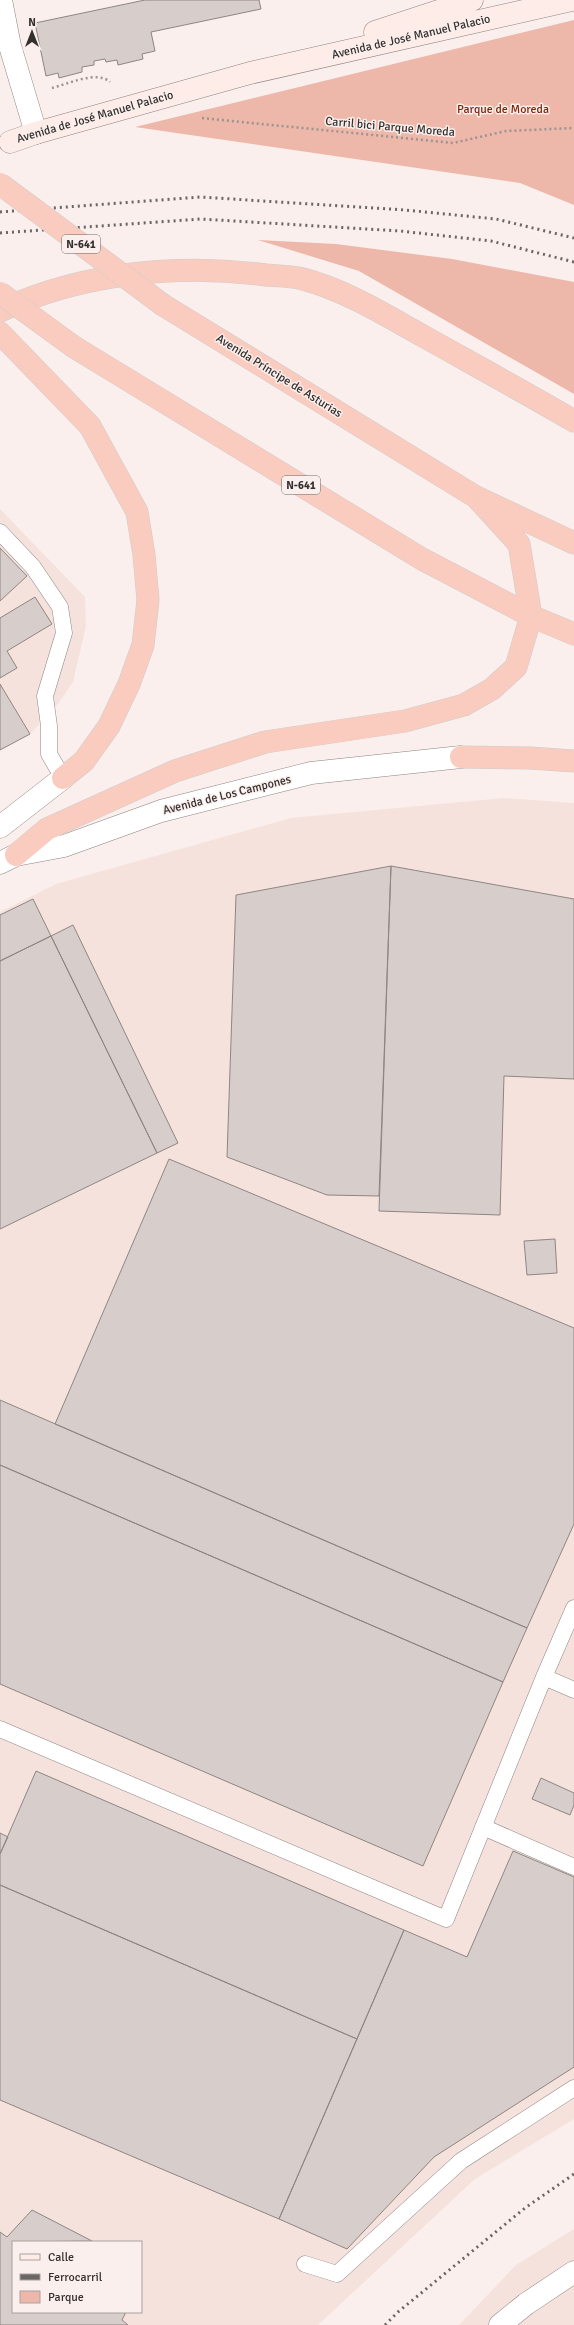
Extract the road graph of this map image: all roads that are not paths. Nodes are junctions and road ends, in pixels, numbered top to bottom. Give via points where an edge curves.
1 (1, 0) edge
2 (472, 0) edge
3 (572, 0) edge
4 (5, 42) edge
5 (250, 73) junction
6 (36, 133) junction
7 (10, 142) dead end
8 (0, 184) edge
9 (0, 293) edge
10 (0, 311) edge
11 (0, 333) edge
12 (574, 421) edge
13 (476, 498) junction
14 (0, 532) edge
15 (574, 543) edge
16 (531, 616) junction
17 (574, 634) edge
18 (460, 756) joint
19 (574, 761) edge
20 (63, 778) junction
21 (0, 827) edge
22 (8, 859) edge
23 (574, 1608) edge
24 (544, 1677) junction
25 (574, 1690) edge
26 (0, 1729) edge
27 (483, 1827) junction
28 (574, 1867) edge
29 (574, 2088) edge
30 (305, 2264) dead end
31 (574, 2272) edge
32 (500, 2325) edge

1 - 4 street
2 - 5 main road, Avenida de José Manuel Palacio
3 - 5 main road, Avenida de José Manuel Palacio
4 - 6 street
5 - 6 main road, Avenida de José Manuel Palacio
6 - 7 main road, Avenida de José Manuel Palacio
8 - 13 highway, Avenida Príncipe de Asturias / N-641, bridge via 163,305
9 - 16 highway, N-641, bridge via 74,346 422,559
10 - 12 highway via 32,296 79,284 133,275 184,270 235,270 303,279 363,303
11 - 20 highway via 90,426 137,512 148,600 143,645 129,684 109,726 84,761
13 - 15 highway, Avenida Príncipe de Asturias / N-641
13 - 16 highway via 519,544
14 - 20 lane via 33,567 60,607 64,633 45,696 48,754
16 - 17 highway, N-641
16 - 22 highway via 516,667 492,689 464,706 405,721 265,742 175,771 47,829
18 - 19 highway
18 - 22 street, Avenida de Los Campones via 311,773 161,811 64,846
20 - 21 street
23 - 24 lane
24 - 25 lane
24 - 27 lane
26 - 27 lane via 446,1919
27 - 28 lane
29 - 30 lane via 461,2161 337,2274
31 - 32 street

